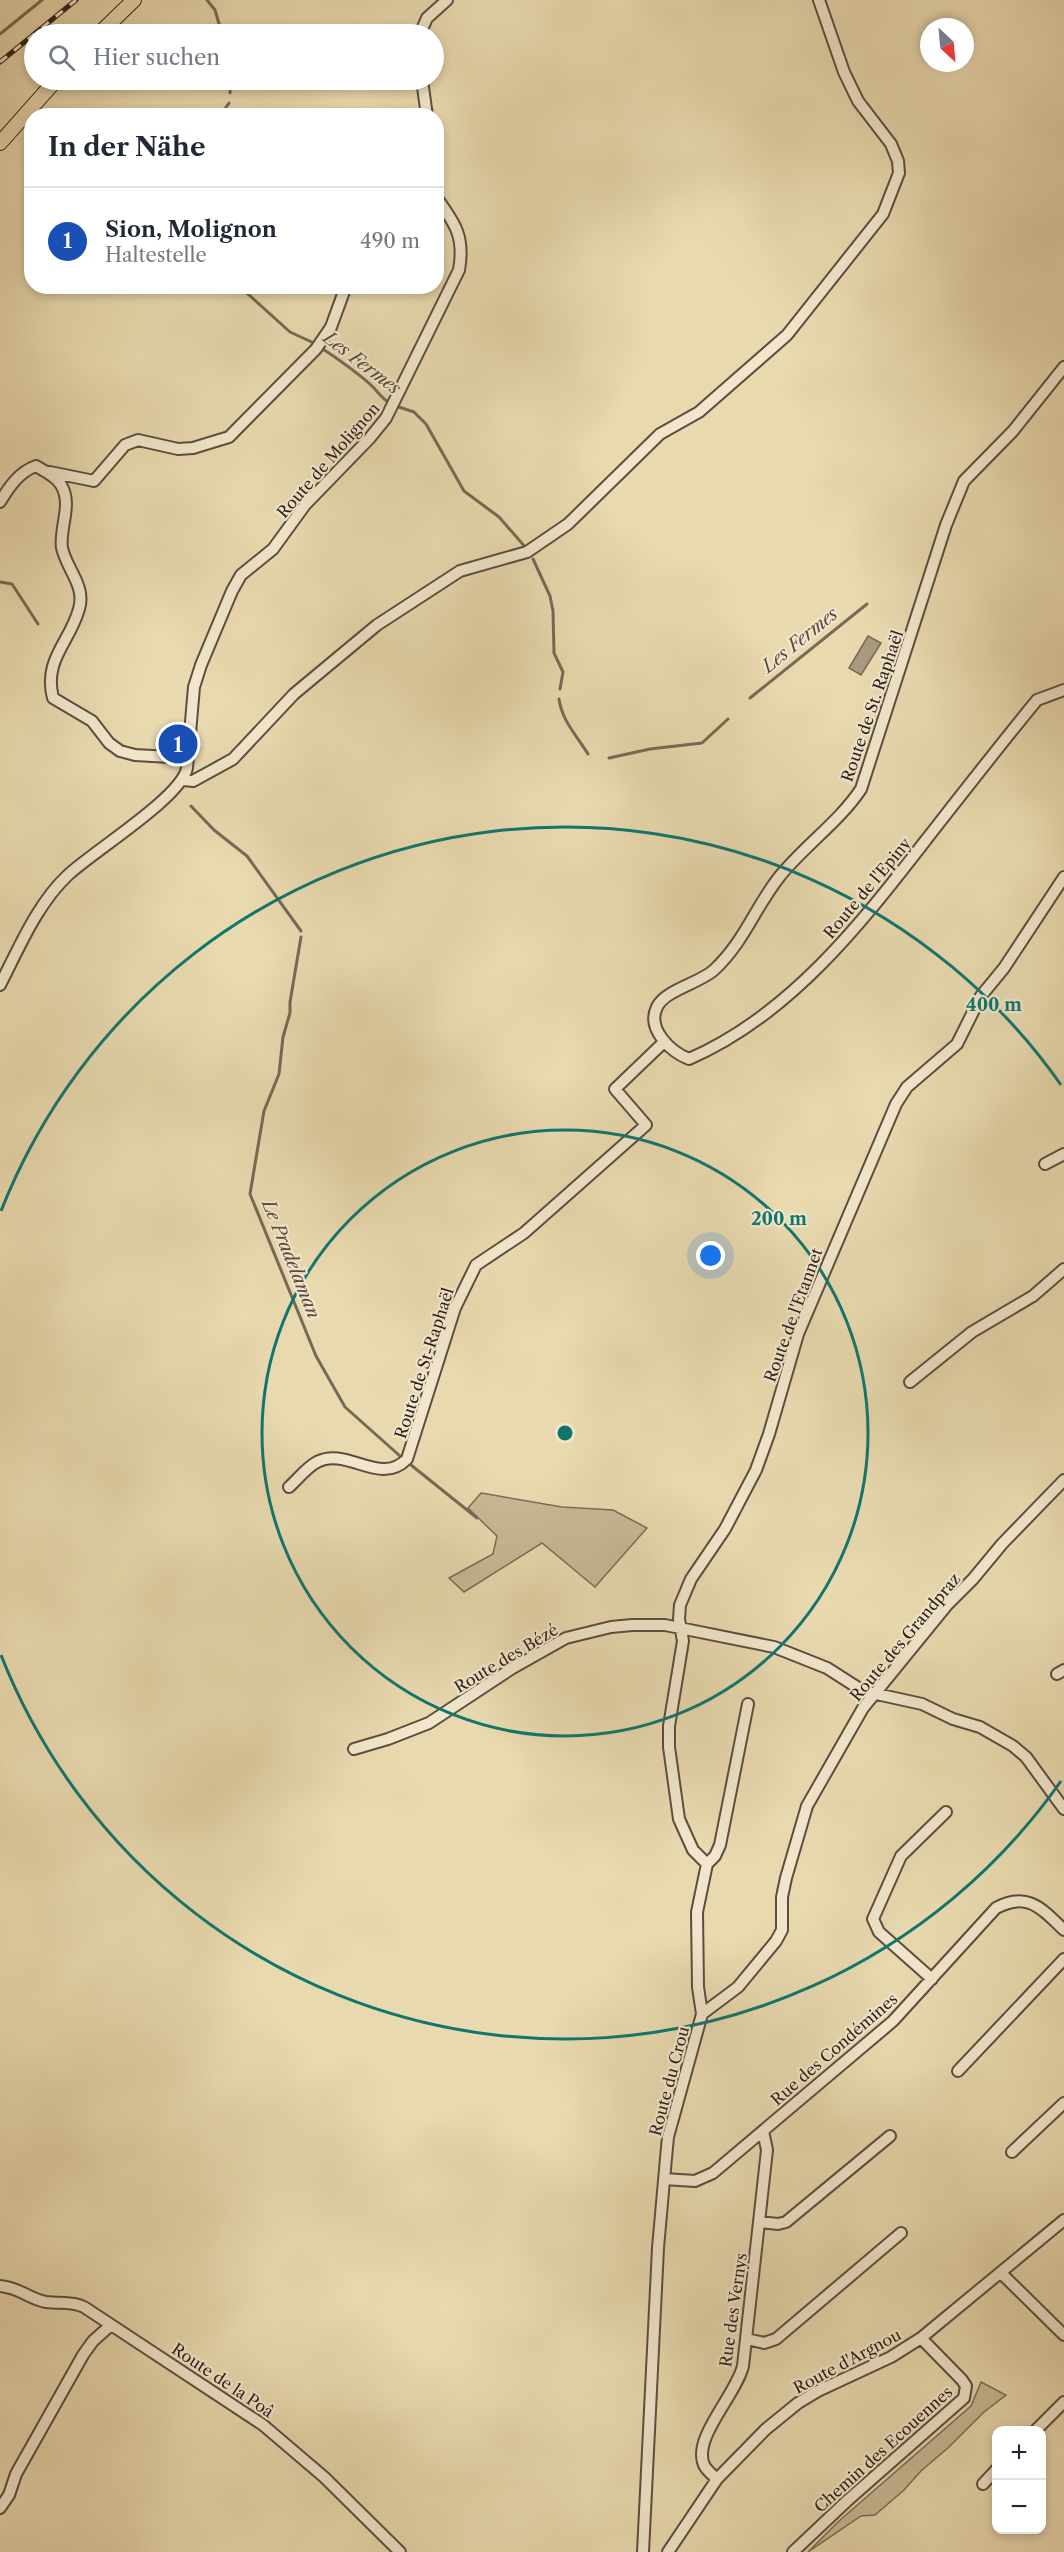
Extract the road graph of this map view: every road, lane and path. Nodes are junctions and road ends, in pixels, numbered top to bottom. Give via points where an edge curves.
1 (134, 0) edge
2 (447, 0) edge
3 (819, 0) edge
4 (109, 24) edge
5 (424, 24) edge
6 (47, 90) edge
7 (423, 90) edge
8 (31, 108) edge
9 (426, 108) edge
10 (24, 116) edge
11 (0, 143) edge
12 (444, 208) edge
13 (343, 294) edge
14 (1064, 367) edge
15 (36, 466) junction
16 (0, 502) edge
17 (1064, 690) edge
18 (187, 758) junction
19 (183, 780) junction
20 (1064, 877) edge
21 (0, 985) edge
22 (664, 1042) junction
23 (1064, 1154) edge
24 (1045, 1164) dead end
25 (1064, 1269) edge
26 (910, 1382) dead end
27 (1064, 1480) edge
28 (289, 1487) dead end
29 (682, 1629) junction
30 (875, 1693) junction
31 (748, 1704) dead end
32 (354, 1749) dead end
33 (1064, 1809) edge
34 (946, 1812) dead end
35 (707, 1864) junction
36 (1064, 1930) edge
37 (1064, 1959) edge
38 (932, 1979) junction
39 (702, 2014) junction
40 (958, 2072) dead end
41 (1064, 2103) edge
42 (763, 2131) junction
43 (890, 2136) dead end
44 (1012, 2152) dead end
45 (664, 2179) junction
46 (1064, 2220) edge
47 (759, 2222) junction
48 (901, 2233) dead end
49 (1001, 2273) junction
50 (0, 2286) edge
51 (111, 2325) junction
52 (1064, 2335) edge
53 (921, 2338) junction
54 (747, 2339) junction
55 (1064, 2402) edge
56 (1040, 2426) edge
57 (992, 2474) edge
58 (717, 2479) junction
59 (983, 2484) dead end
60 (0, 2508) edge
61 (400, 2552) edge
62 (643, 2552) edge
63 (668, 2552) edge
64 (793, 2552) edge

1 - 4 main road
2 - 5 street
3 - 19 street via 844,72 858,101 891,144 899,173 883,214 787,335 699,412 660,434 568,524 527,552 460,571 376,625 294,694 233,759 193,781
6 - 8 main road
7 - 9 street
10 - 11 main road
12 - 18 street, Route de Molignon via 456,224 462,255 459,270 391,411 305,505 273,549 241,576 232,591 194,687
13 - 15 street via 319,346 229,437 178,449 138,440 125,446 94,481 58,475
14 - 22 street, Route de St. Raphaël via 1019,424 964,481 946,525 861,789 780,876 745,935 714,970 657,1005 654,1020
15 - 16 street via 26,470
15 - 18 street via 62,486 66,502 62,548 81,591 80,608 50,669 53,698 92,721 120,751
17 - 22 street, Route de l'Epiny via 1036,700 891,884 822,965 779,1003 712,1049 689,1059
18 - 19 street, Route de Molignon
19 - 21 street via 63,880 19,945
20 - 29 street, Route de l'Etannet via 981,996 957,1044 907,1087 897,1104 798,1334 756,1470 682,1597 678,1611
22 - 28 street, Route de St-Raphaël via 615,1089 646,1125 524,1233 476,1265 455,1308 407,1459 397,1468 382,1470 327,1458 310,1467
23 - 24 street
25 - 26 street via 1033,1296 972,1332
27 - 30 street, Route des Grandpraz via 1002,1544
29 - 30 street, Route des Bézé via 774,1647 827,1668 863,1691
29 - 32 street, Route des Bézé via 632,1625 566,1638 429,1723
29 - 35 street via 669,1747 679,1819 693,1850
30 - 33 street, Route des Bézé via 922,1704 1013,1746 1035,1768
30 - 39 street, Route des Grandpraz via 807,1806 786,1878 779,1935 738,1987
31 - 35 street, Route du Crou via 720,1845
34 - 38 street via 901,1856 873,1919 879,1932
35 - 39 street, Route du Crou via 697,1912
36 - 38 street, Rue des Condémines via 1034,1904 1011,1901 996,1908
37 - 40 street
38 - 42 street, Rue des Condémines via 893,2021
39 - 45 street, Route du Crou via 668,2137
41 - 44 street
42 - 45 street, Rue des Condémines via 707,2177 695,2181
42 - 47 street, Rue des Vernys via 767,2150
43 - 47 street via 786,2222
45 - 62 street, Route du Crou
46 - 49 street, Route d'Argnou
47 - 54 street, Rue des Vernys
48 - 54 street via 776,2339 764,2343
49 - 52 street
49 - 53 street, Route d'Argnou
50 - 51 street, Route de la Poâ via 16,2288 44,2302 78,2304
51 - 60 street via 83,2355
51 - 61 street, Route de la Poâ via 280,2438
53 - 58 street, Route d'Argnou via 798,2403
53 - 64 street, Chemin des Ecouennes via 962,2380 966,2386 964,2398
54 - 58 street, Rue des Vernys via 741,2374 702,2449 705,2467
55 - 56 street
57 - 59 street
58 - 63 street, Route d'Argnou

